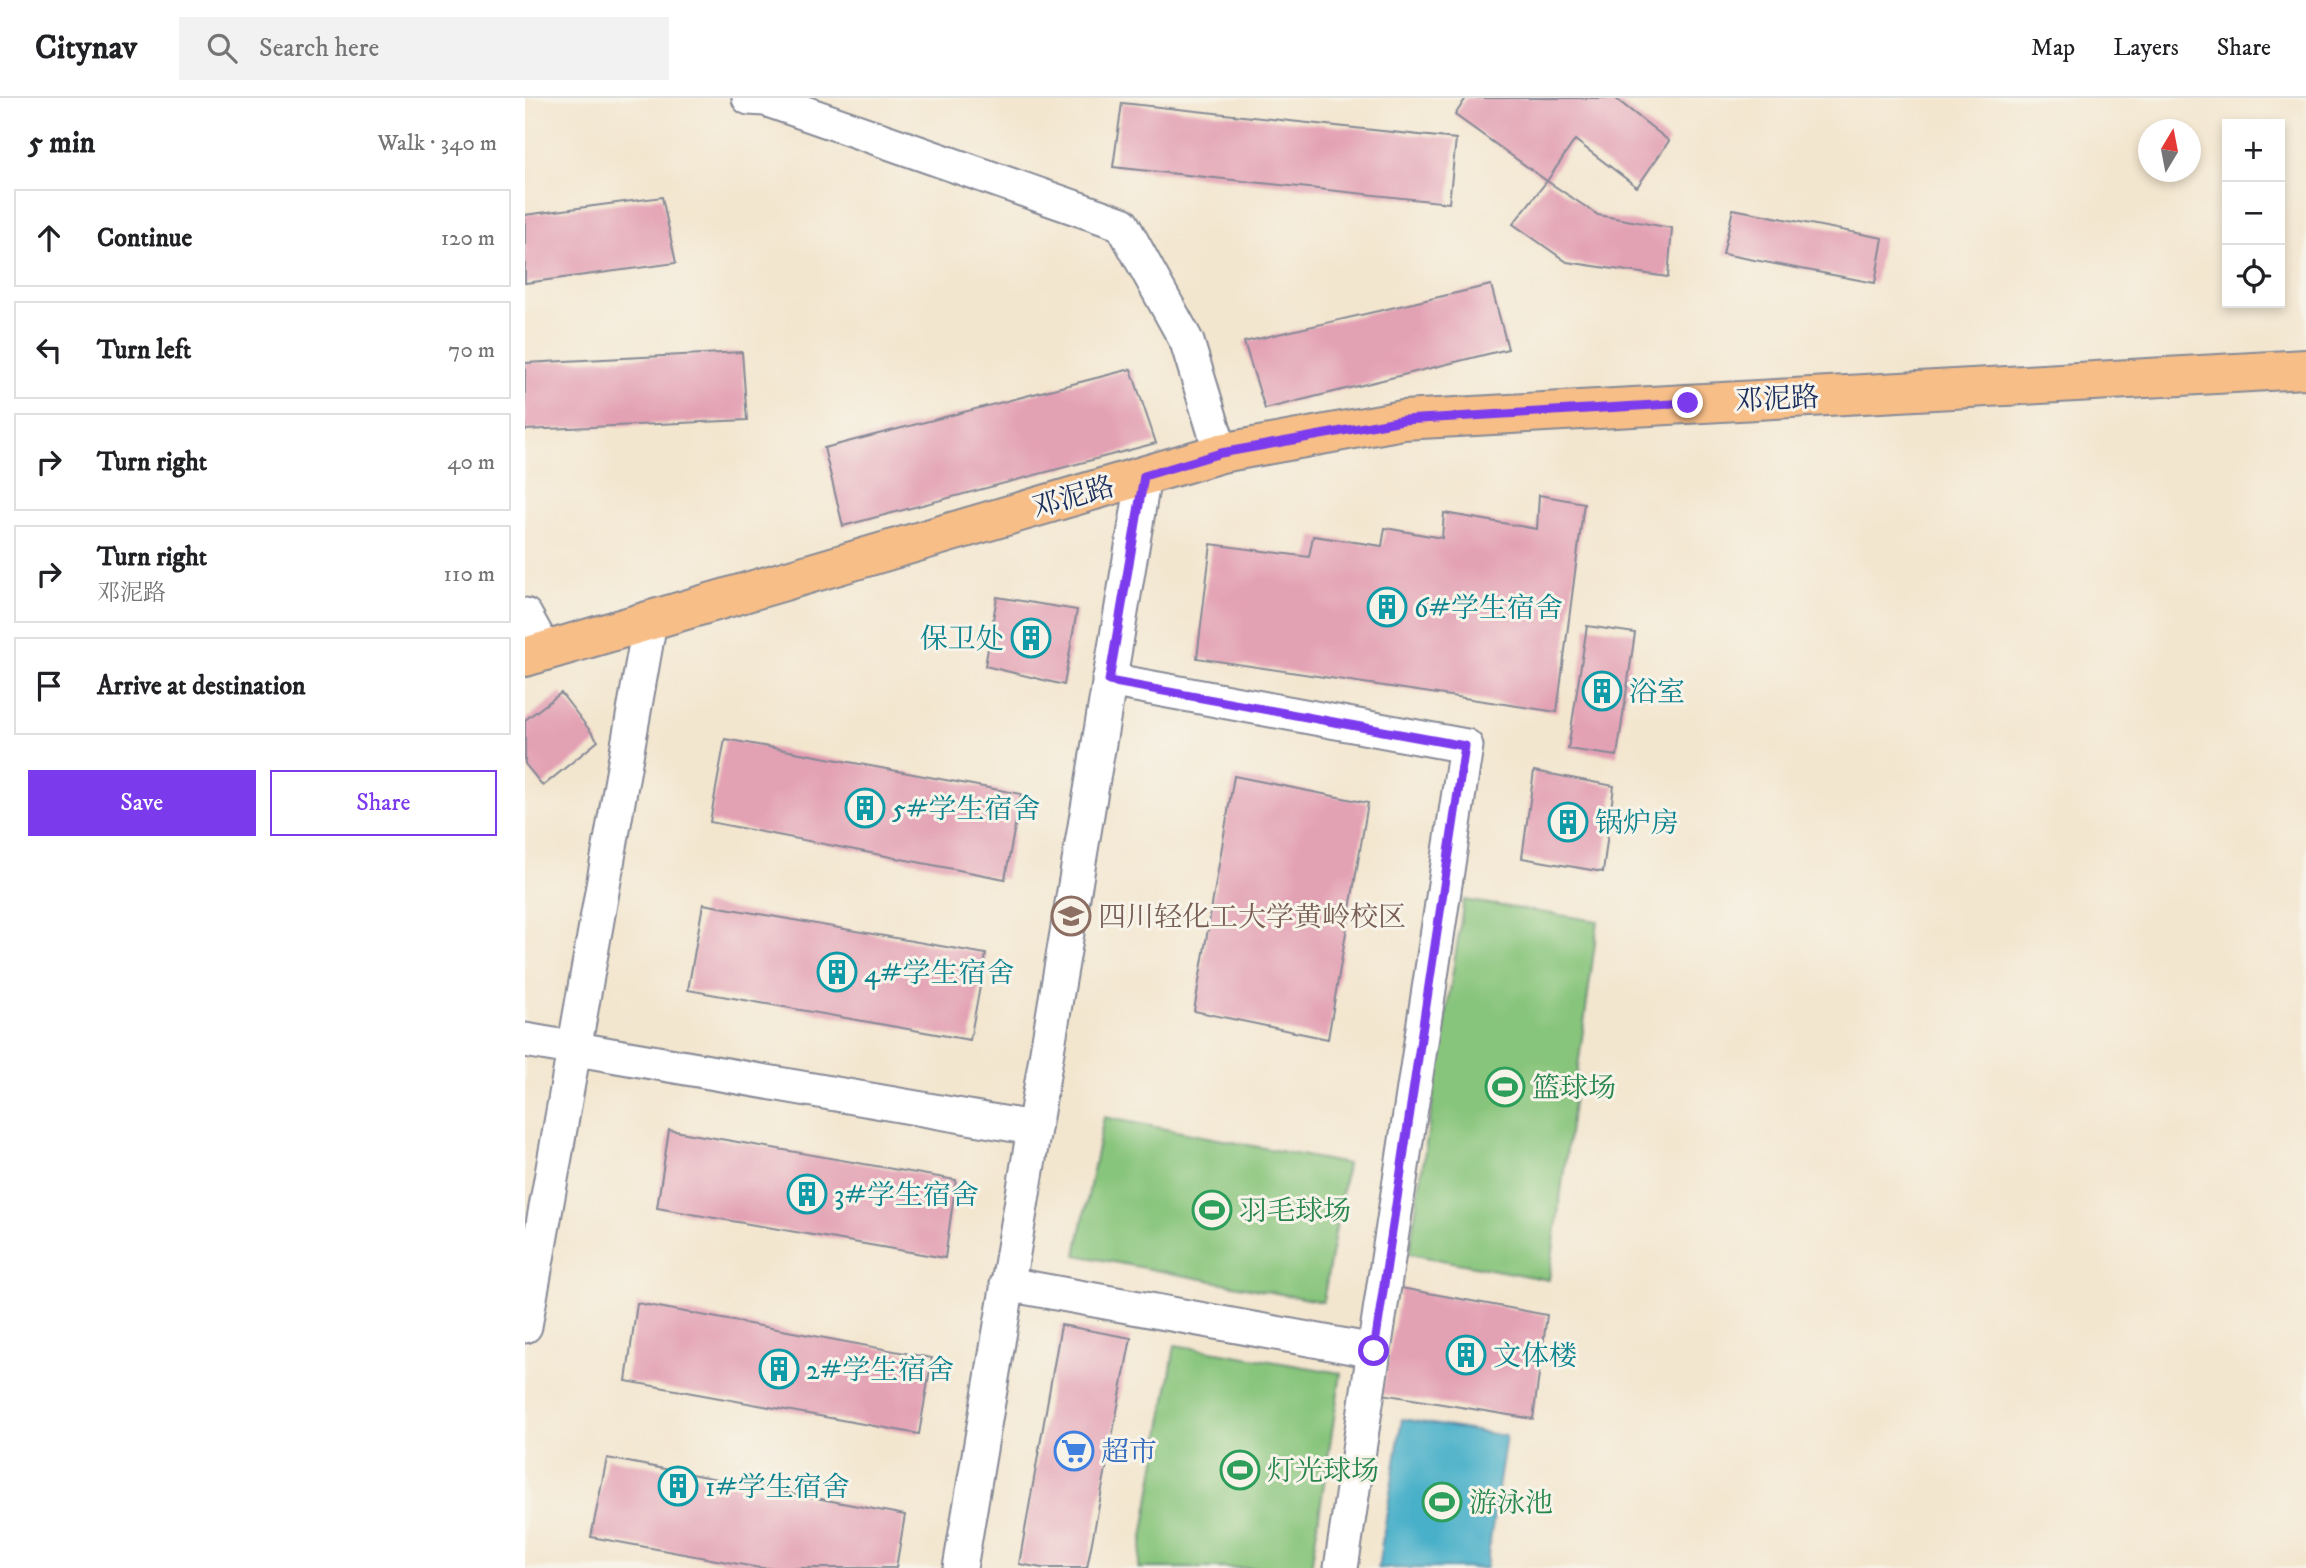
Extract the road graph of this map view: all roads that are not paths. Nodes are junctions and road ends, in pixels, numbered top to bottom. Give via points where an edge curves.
1 (749, 98) edge
2 (2306, 369) edge
3 (1221, 453) junction
4 (1144, 476) junction
5 (525, 615) edge
6 (650, 621) junction
7 (535, 654) edge
8 (1109, 681) junction
9 (525, 1041) edge
10 (574, 1049) junction
11 (1032, 1128) junction
12 (1007, 1284) junction
13 (525, 1326) edge
14 (1374, 1351) junction
15 (960, 1568) edge
16 (1341, 1568) edge

1 - 3 lane via 1122,224 1187,342
2 - 3 main road, 邓泥路 via 1403,420
3 - 4 main road, 邓泥路
4 - 6 main road, 邓泥路
4 - 8 lane
5 - 7 lane
6 - 7 main road, 邓泥路
6 - 10 lane
8 - 11 lane
8 - 14 lane via 1465,746
9 - 10 lane
10 - 11 lane
10 - 13 lane
11 - 12 lane
12 - 14 lane
12 - 15 lane
14 - 16 lane

